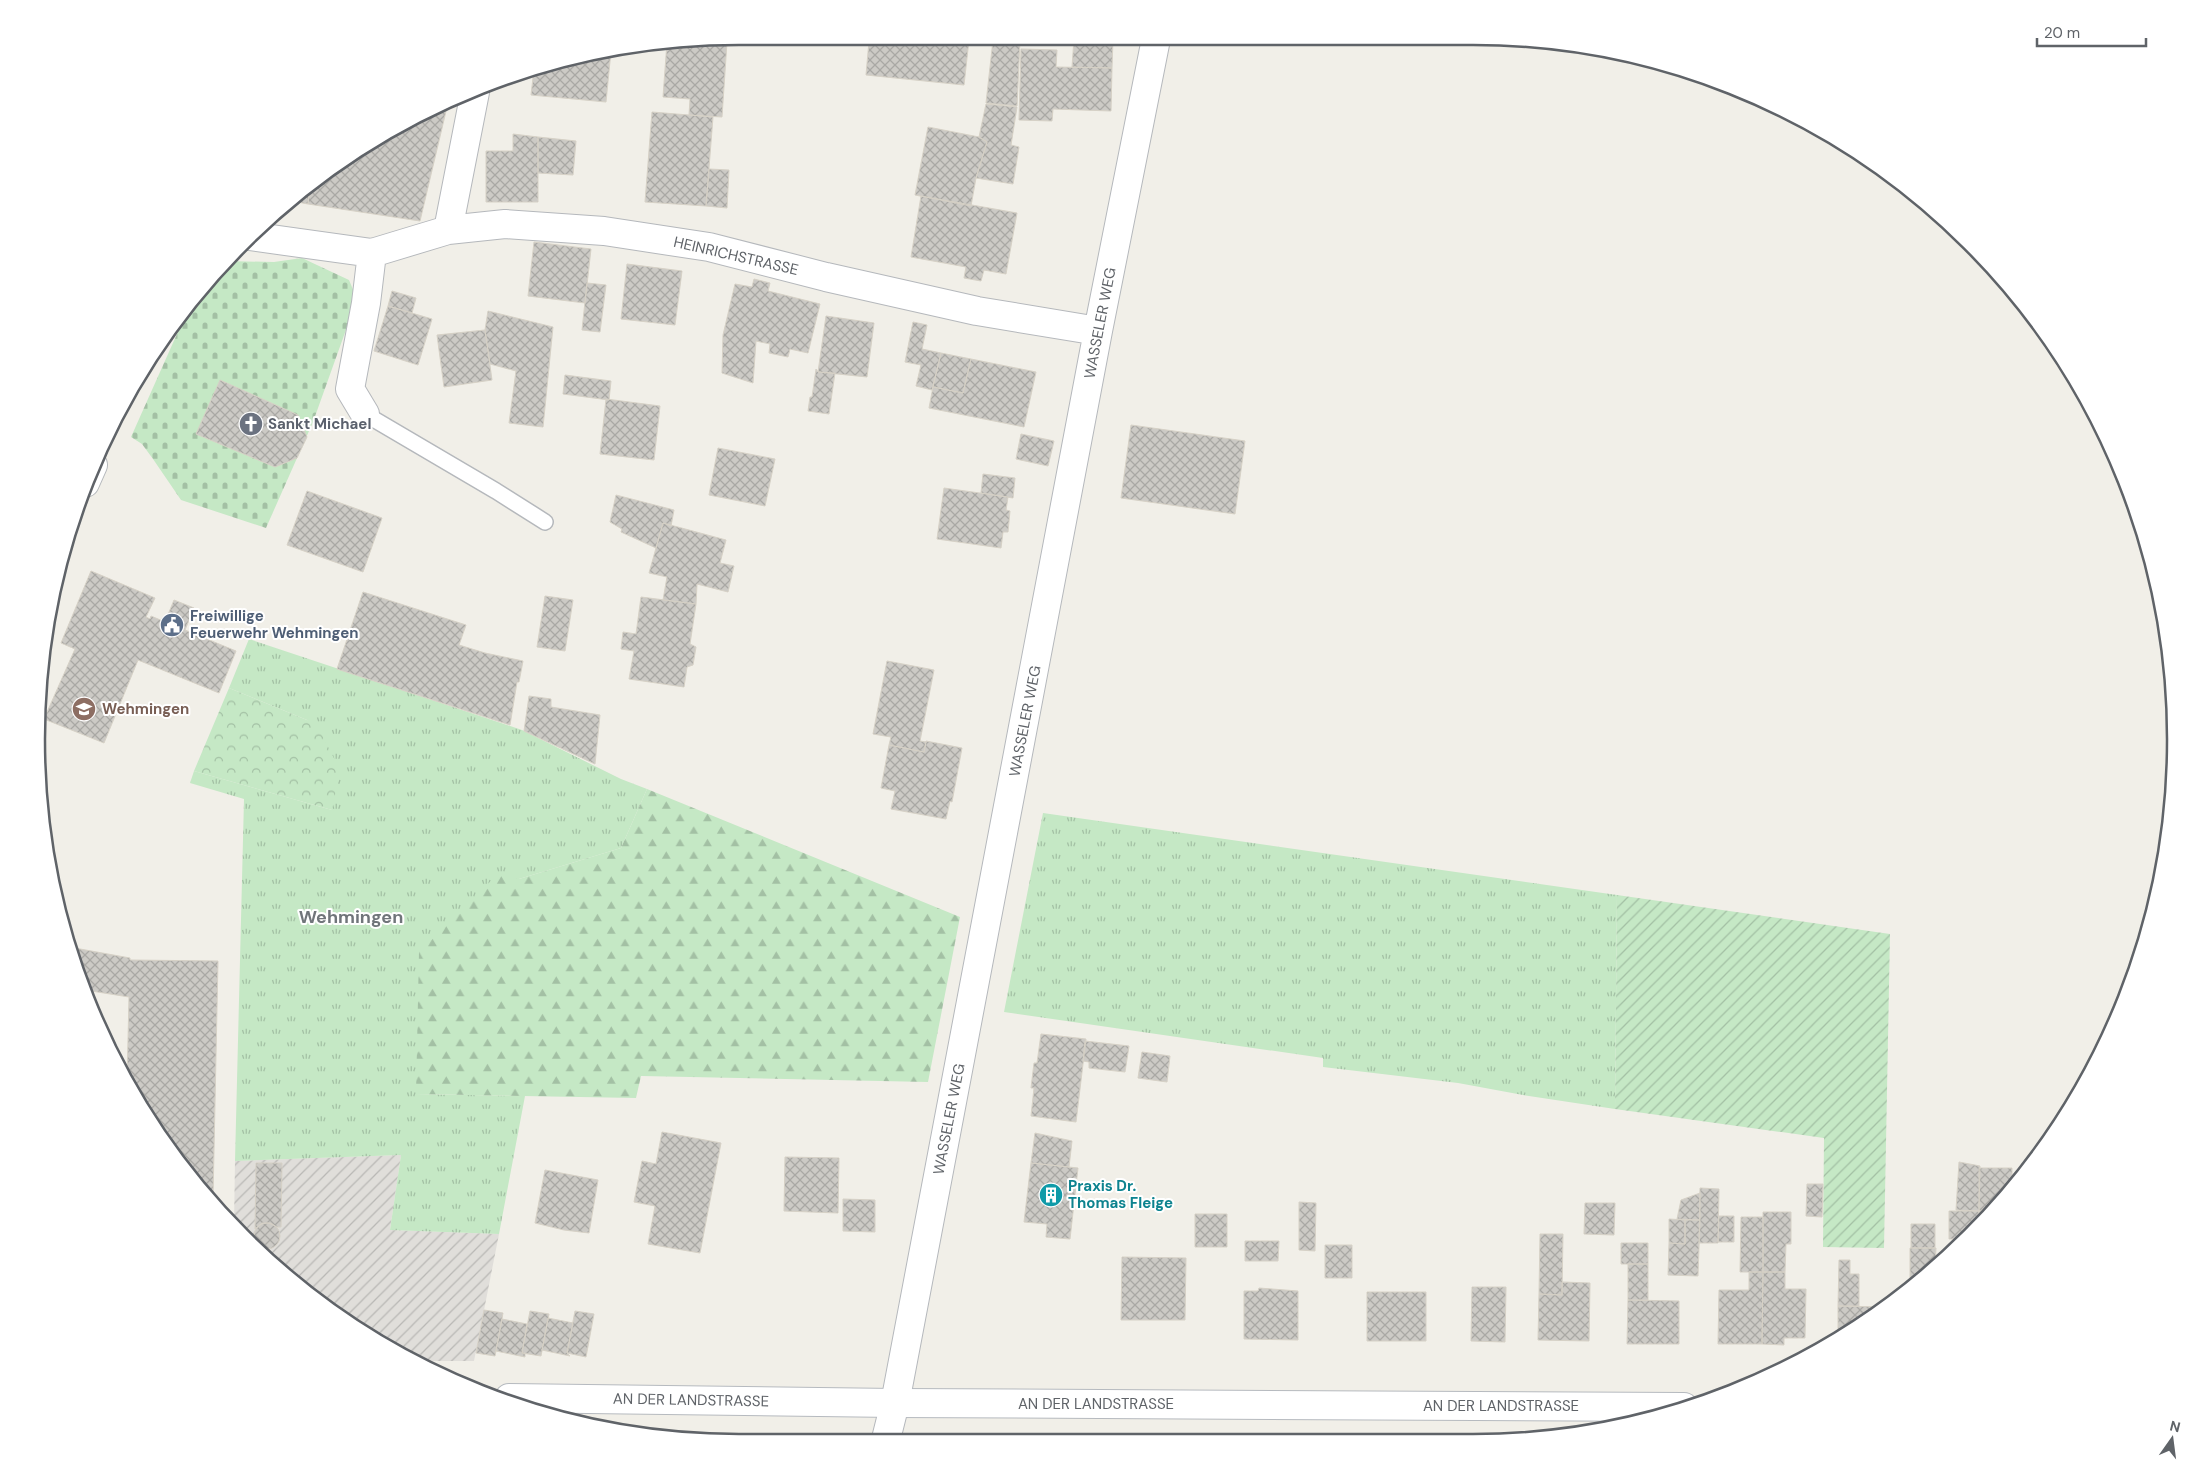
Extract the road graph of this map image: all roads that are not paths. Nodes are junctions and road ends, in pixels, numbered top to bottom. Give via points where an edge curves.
1 (1155, 45) edge
2 (474, 98) edge
3 (448, 230) junction
4 (260, 237) edge
5 (372, 253) junction
6 (1098, 331) junction
7 (365, 414) joint
8 (545, 522) dead end
9 (520, 1398) edge
10 (895, 1403) junction
11 (1663, 1407) edge
12 (887, 1434) edge

1 - 6 street, WASSELER WEG
2 - 3 street
3 - 5 street, HEINRICHSTRASSE
3 - 6 street, HEINRICHSTRASSE via 505,224 604,231 709,247 976,311
4 - 5 street
5 - 7 street via 350,389
6 - 10 street, WASSELER WEG
7 - 8 lane
9 - 10 street, AN DER LANDSTRASSE
10 - 11 street, AN DER LANDSTRASSE
10 - 12 street, WASSELER WEG

